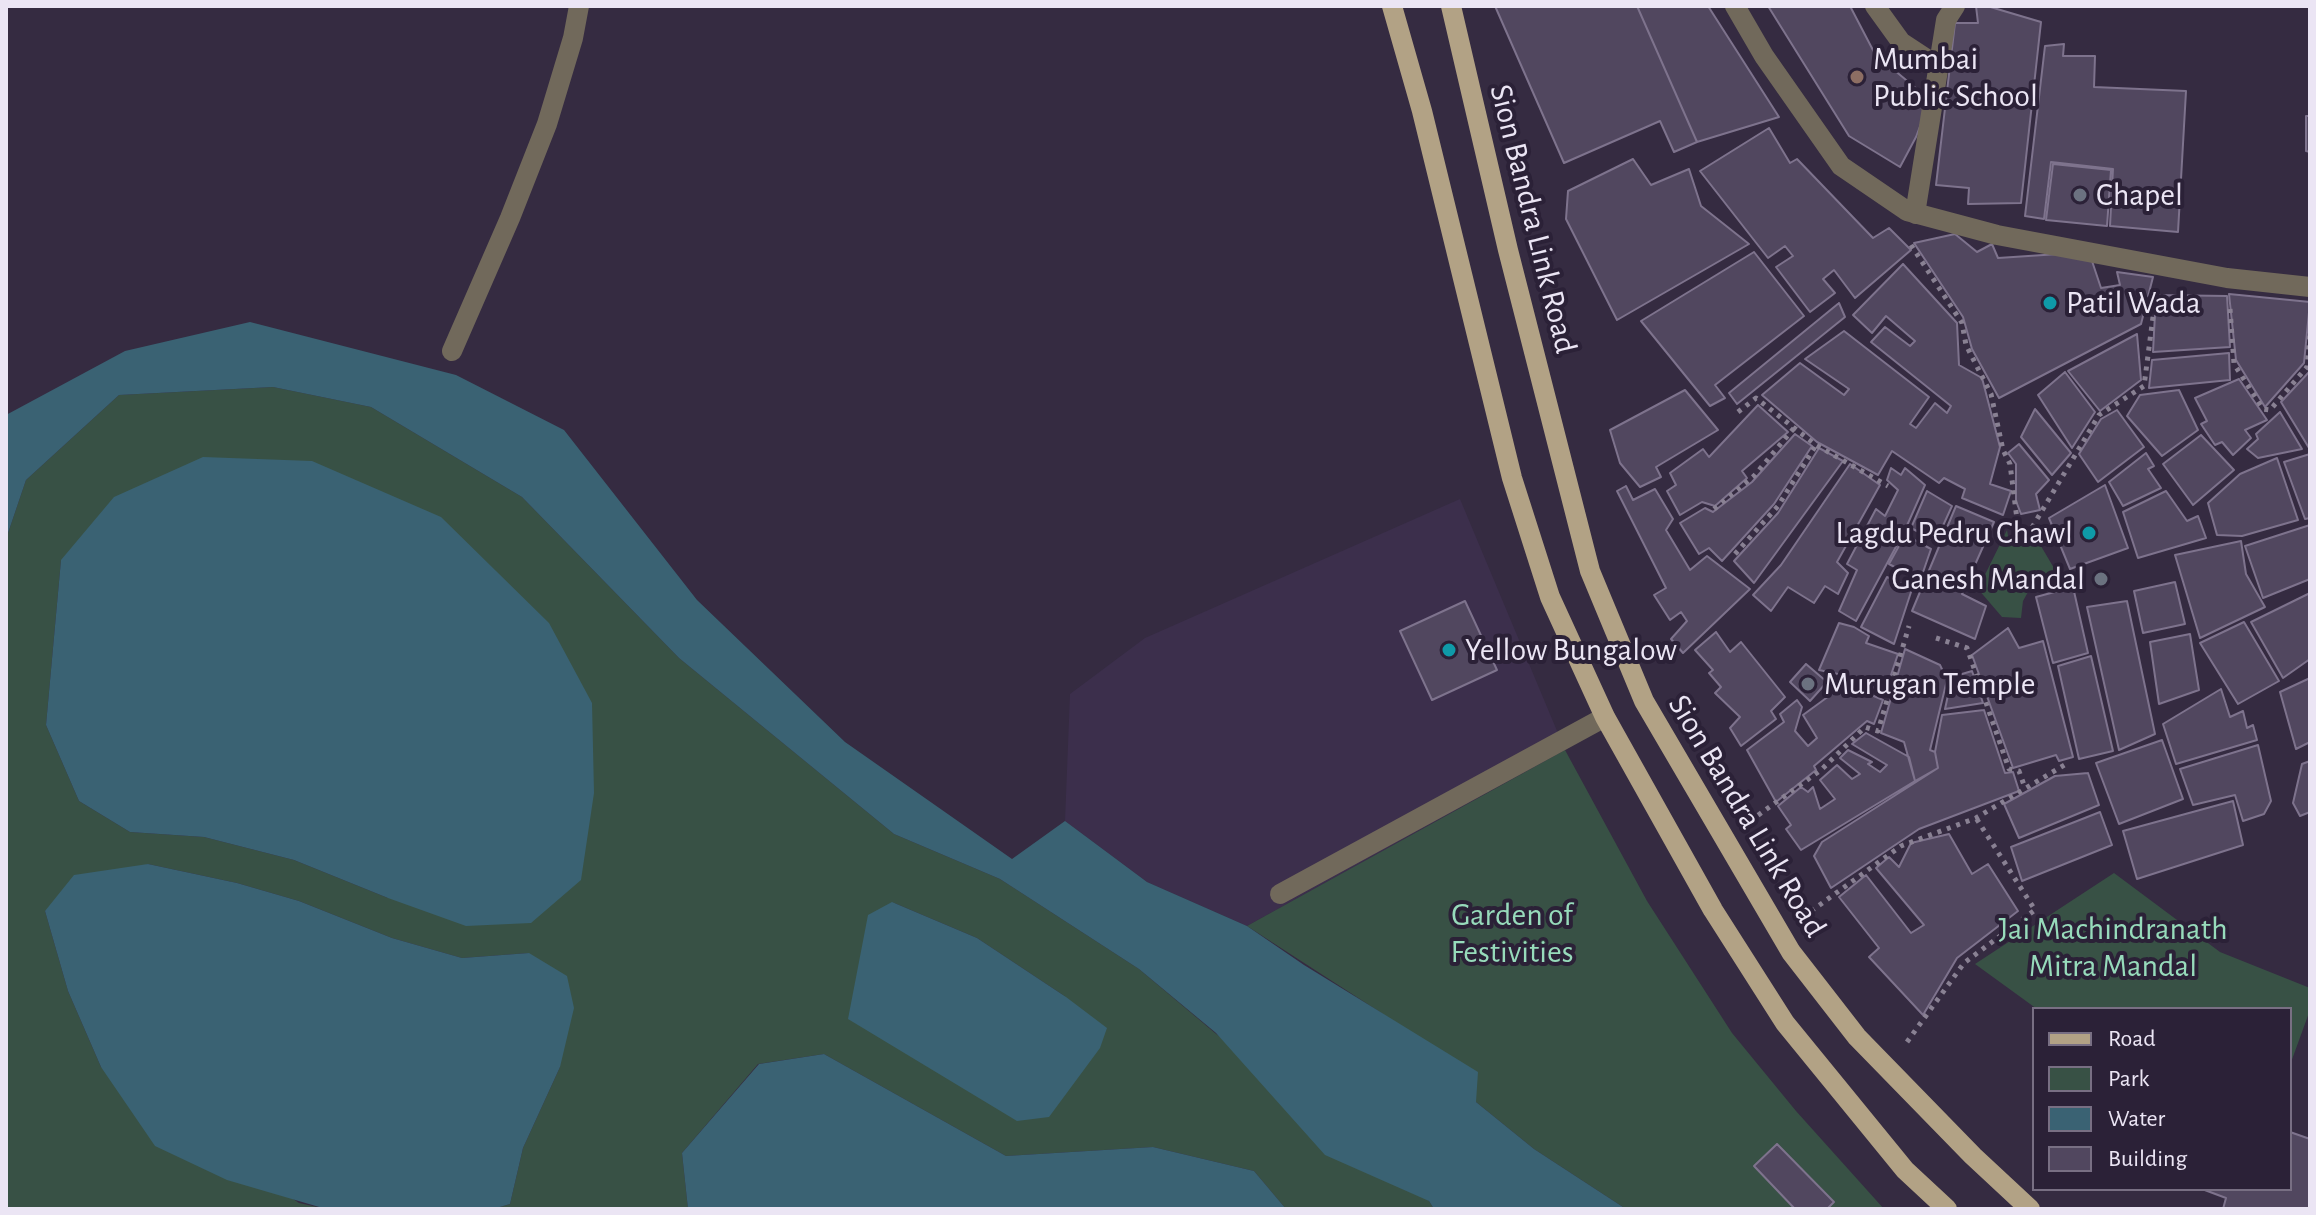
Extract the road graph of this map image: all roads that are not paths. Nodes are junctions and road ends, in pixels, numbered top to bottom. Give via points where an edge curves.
1 (579, 6) edge
2 (1392, 6) edge
3 (1451, 6) edge
4 (1735, 6) edge
5 (1875, 6) edge
6 (1947, 11) edge
7 (1939, 67) junction
8 (1911, 213) junction
9 (2310, 287) edge
10 (452, 351) dead end
11 (1605, 717) junction
12 (1280, 894) dead end
13 (1947, 1209) edge
14 (2030, 1209) edge

1 - 10 street via 547,124
2 - 11 main road via 1512,478 1550,597
3 - 14 main road, Sion Bandra Link Road via 1590,571 1644,701 1791,952 1857,1037
4 - 8 street via 1841,166
5 - 7 street via 1901,42
6 - 7 street
7 - 8 street
8 - 9 street via 1997,235 2227,278
11 - 12 street
11 - 13 main road via 1713,910 1785,1023 1905,1170

